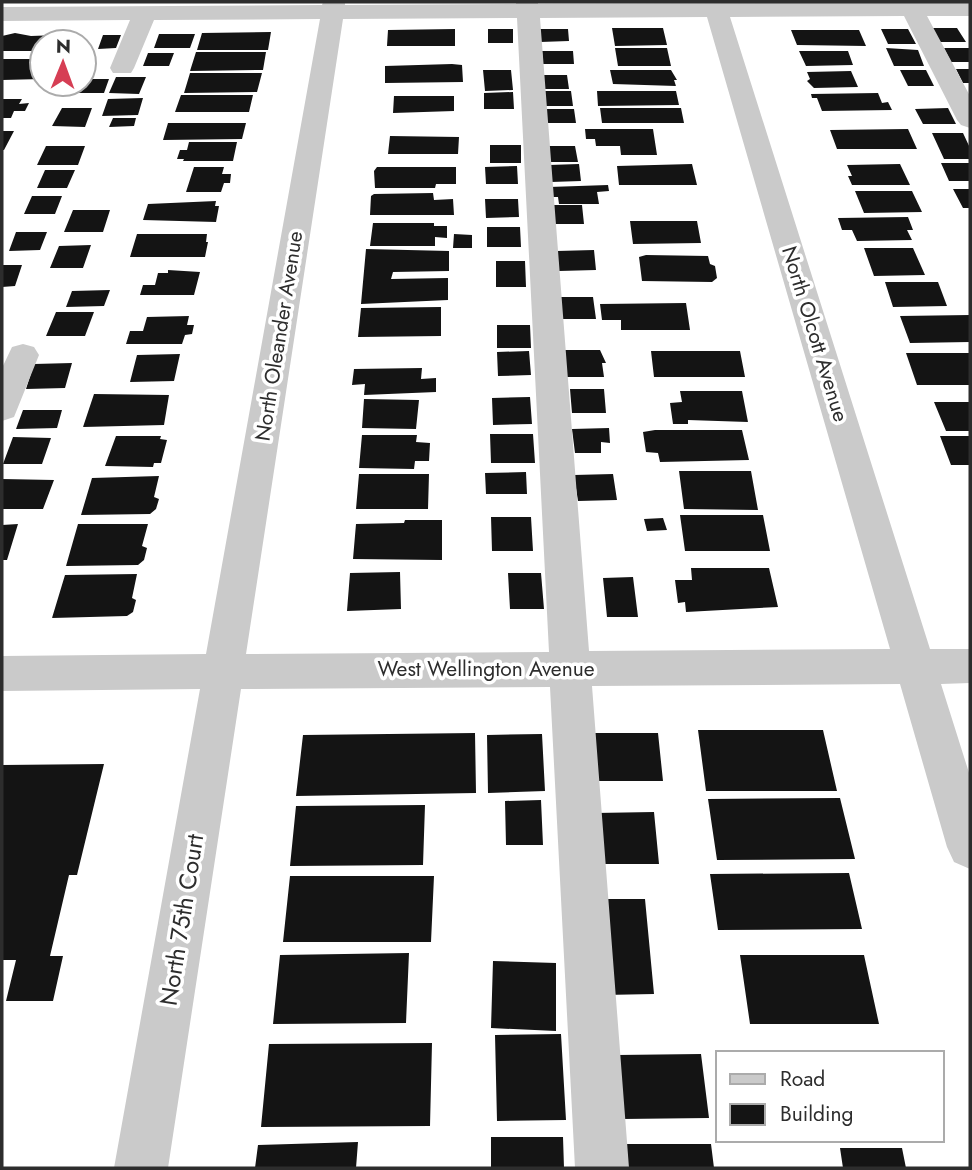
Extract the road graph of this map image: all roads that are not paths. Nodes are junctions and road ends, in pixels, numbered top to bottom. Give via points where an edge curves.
1 (527, 6) edge
2 (716, 6) edge
3 (333, 7) edge
4 (912, 9) junction
5 (970, 9) edge
6 (145, 13) junction
7 (2, 14) edge
8 (122, 68) dead end
9 (970, 120) edge
10 (23, 355) dead end
11 (2, 409) edge
12 (916, 666) junction
13 (970, 666) edge
14 (568, 668) junction
15 (223, 671) junction
16 (2, 673) edge
17 (970, 847) edge
18 (141, 1168) edge
19 (603, 1168) edge

1 - 2 street
1 - 3 street
1 - 14 street
2 - 4 street
2 - 12 street, North Olcott Avenue
3 - 6 street
3 - 15 street, North Oleander Avenue
4 - 5 street
4 - 9 street
6 - 7 street
6 - 8 street
10 - 11 street
12 - 13 street, West Wellington Avenue
12 - 14 street, West Wellington Avenue
12 - 17 street, North Olcott Avenue
14 - 15 street, West Wellington Avenue
14 - 19 street
15 - 16 street, West Wellington Avenue
15 - 18 street, North 75th Court

